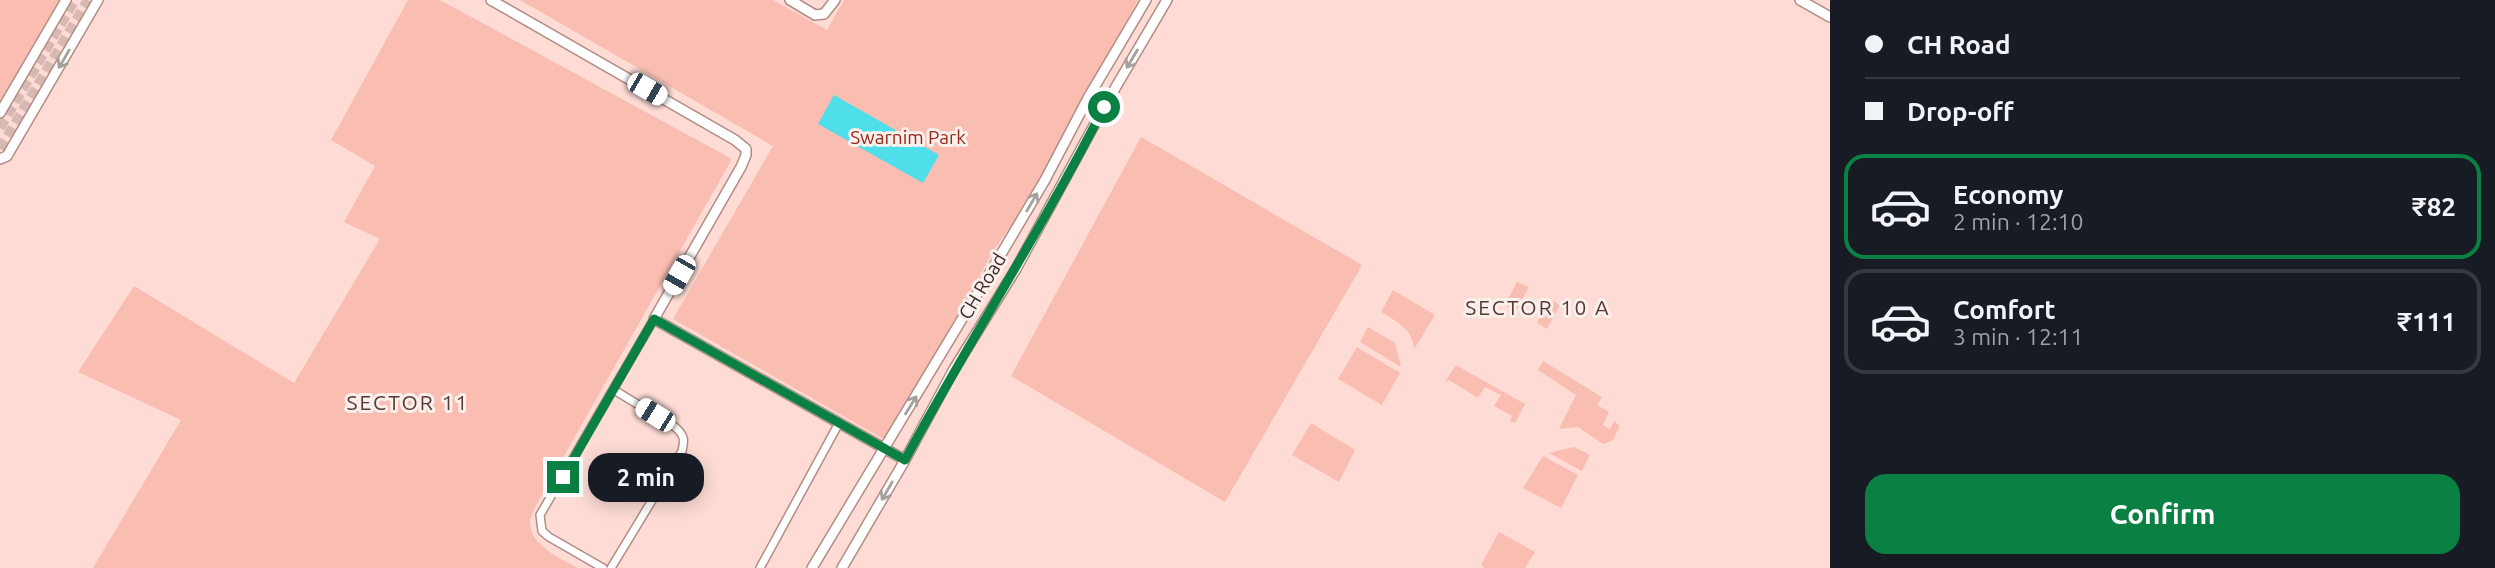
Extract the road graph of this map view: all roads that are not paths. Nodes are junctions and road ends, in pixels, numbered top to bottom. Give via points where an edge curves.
1 (66, 0) edge
2 (99, 0) edge
3 (492, 0) edge
4 (790, 0) edge
5 (835, 0) edge
6 (1146, 0) edge
7 (1167, 0) edge
8 (1800, 0) edge
9 (1830, 18) edge
10 (0, 113) edge
11 (0, 159) edge
12 (654, 319) junction
13 (614, 390) junction
14 (839, 424) junction
15 (884, 449) junction
16 (905, 460) junction
17 (603, 568) edge
18 (611, 568) edge
19 (760, 568) edge
20 (812, 568) edge
21 (842, 568) edge

1 - 10 street
2 -> 11 street via 7,156
3 - 12 street via 746,149 741,167
4 - 5 street via 815,15 824,14
15 -> 6 street, CH Road
7 -> 16 street, CH Road
8 - 9 street
12 - 13 street
12 - 14 street
13 - 17 street via 540,515 542,531 549,537
13 - 18 street via 675,427 684,439 682,451
14 - 15 street
14 - 19 street
15 - 16 street
15 - 20 street, CH Road
16 -> 21 street, CH Road

